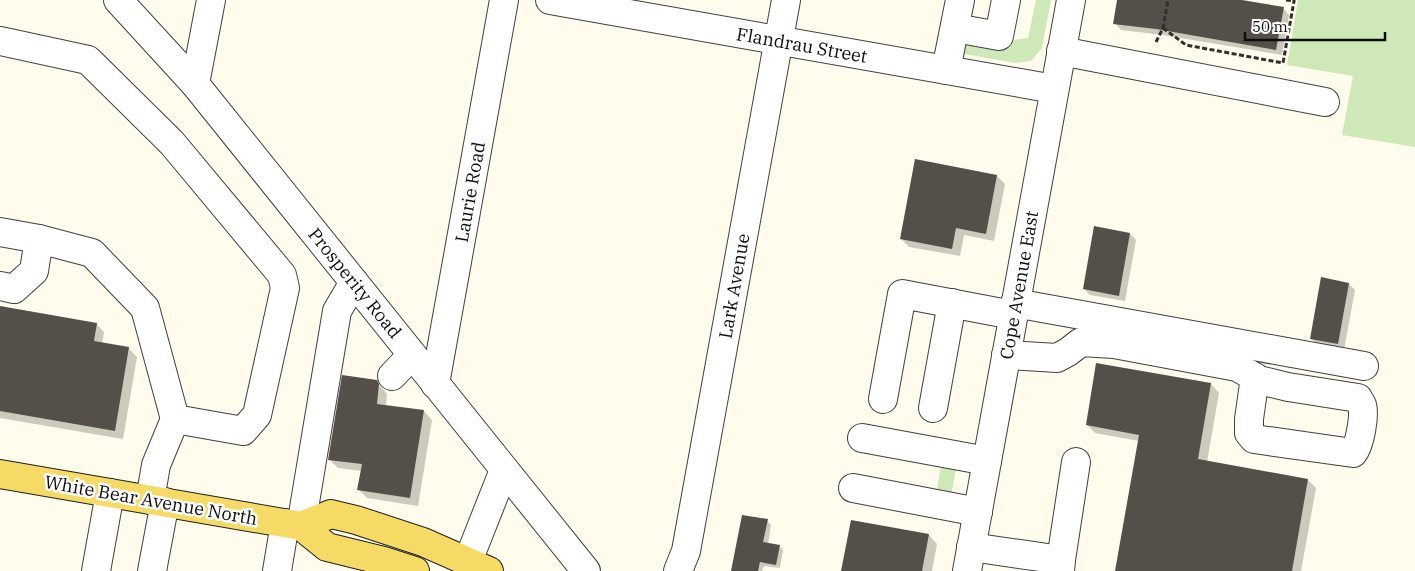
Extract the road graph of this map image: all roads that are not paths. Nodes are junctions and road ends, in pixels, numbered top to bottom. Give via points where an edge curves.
1 (118, 0) edge
2 (211, 0) edge
3 (504, 0) edge
4 (550, 0) edge
5 (786, 0) edge
6 (960, 0) edge
7 (1006, 0) edge
8 (1070, 0) edge
9 (955, 28) junction
10 (0, 41) edge
11 (779, 41) junction
12 (1061, 51) junction
13 (946, 70) junction
14 (196, 84) junction
15 (1054, 89) junction
16 (1325, 102) dead end
17 (0, 232) edge
18 (39, 239) junction
19 (354, 282) junction
20 (0, 286) edge
21 (952, 303) junction
22 (1014, 309) junction
23 (412, 355) junction
24 (1006, 355) junction
25 (1364, 366) dead end
26 (392, 376) dead end
27 (1255, 377) dead end
28 (435, 384) junction
29 (883, 399) dead end
30 (933, 408) dead end
31 (175, 419) junction
32 (862, 438) dead end
33 (987, 461) junction
34 (1076, 462) dead end
35 (504, 470) junction
36 (0, 474) edge
37 (853, 488) dead end
38 (110, 493) junction
39 (158, 501) junction
40 (978, 512) junction
41 (293, 524) junction
42 (969, 559) edge
43 (383, 566) edge
44 (479, 566) edge
45 (1061, 566) edge
46 (96, 571) edge
47 (152, 571) edge
48 (277, 571) edge
49 (414, 571) edge
50 (586, 571) edge
51 (678, 571) edge

1 - 14 street, Prosperity Road
2 - 14 street
3 - 28 street, Laurie Road
4 - 11 street, Flandrau Street
5 - 11 street, Lark Avenue
6 - 9 street
7 - 9 street via 1000,36
8 - 12 street, Cope Avenue East
9 - 13 street
10 - 31 street via 88,60 172,143 282,275 285,288 257,415 243,431
11 - 13 street, Flandrau Street
11 - 51 street, Lark Avenue via 688,542
12 - 15 street, Cope Avenue East
12 - 16 street
13 - 15 street, Flandrau Street
14 - 19 street, Prosperity Road
15 - 22 street, Cope Avenue East
17 - 18 street
18 - 20 street via 34,271 14,289
18 - 31 street via 92,253 145,308
19 - 23 street, Prosperity Road
19 - 41 street via 337,311
21 - 22 street
21 - 29 street via 902,294
21 - 30 street
22 - 24 street, Cope Avenue East
22 - 25 street
23 - 26 street
23 - 28 street, Prosperity Road
24 - 27 street via 1057,358 1080,342 1094,342 1237,367
24 - 33 street, Cope Avenue East
28 - 35 street, Prosperity Road
31 - 39 street via 156,465
32 - 33 street
33 - 40 street, Cope Avenue East
34 - 45 street
35 - 44 street
35 - 50 street, Prosperity Road
36 - 38 main road, White Bear Avenue North
37 - 40 street
38 - 39 main road, White Bear Avenue North
38 - 46 street
39 - 41 main road, White Bear Avenue North
39 - 47 street
40 - 42 street, Cope Avenue East
41 - 43 main road, White Bear Avenue North via 327,547
41 - 44 main road via 331,514 390,530
41 - 48 street
42 - 45 street
43 - 49 main road, White Bear Avenue North

